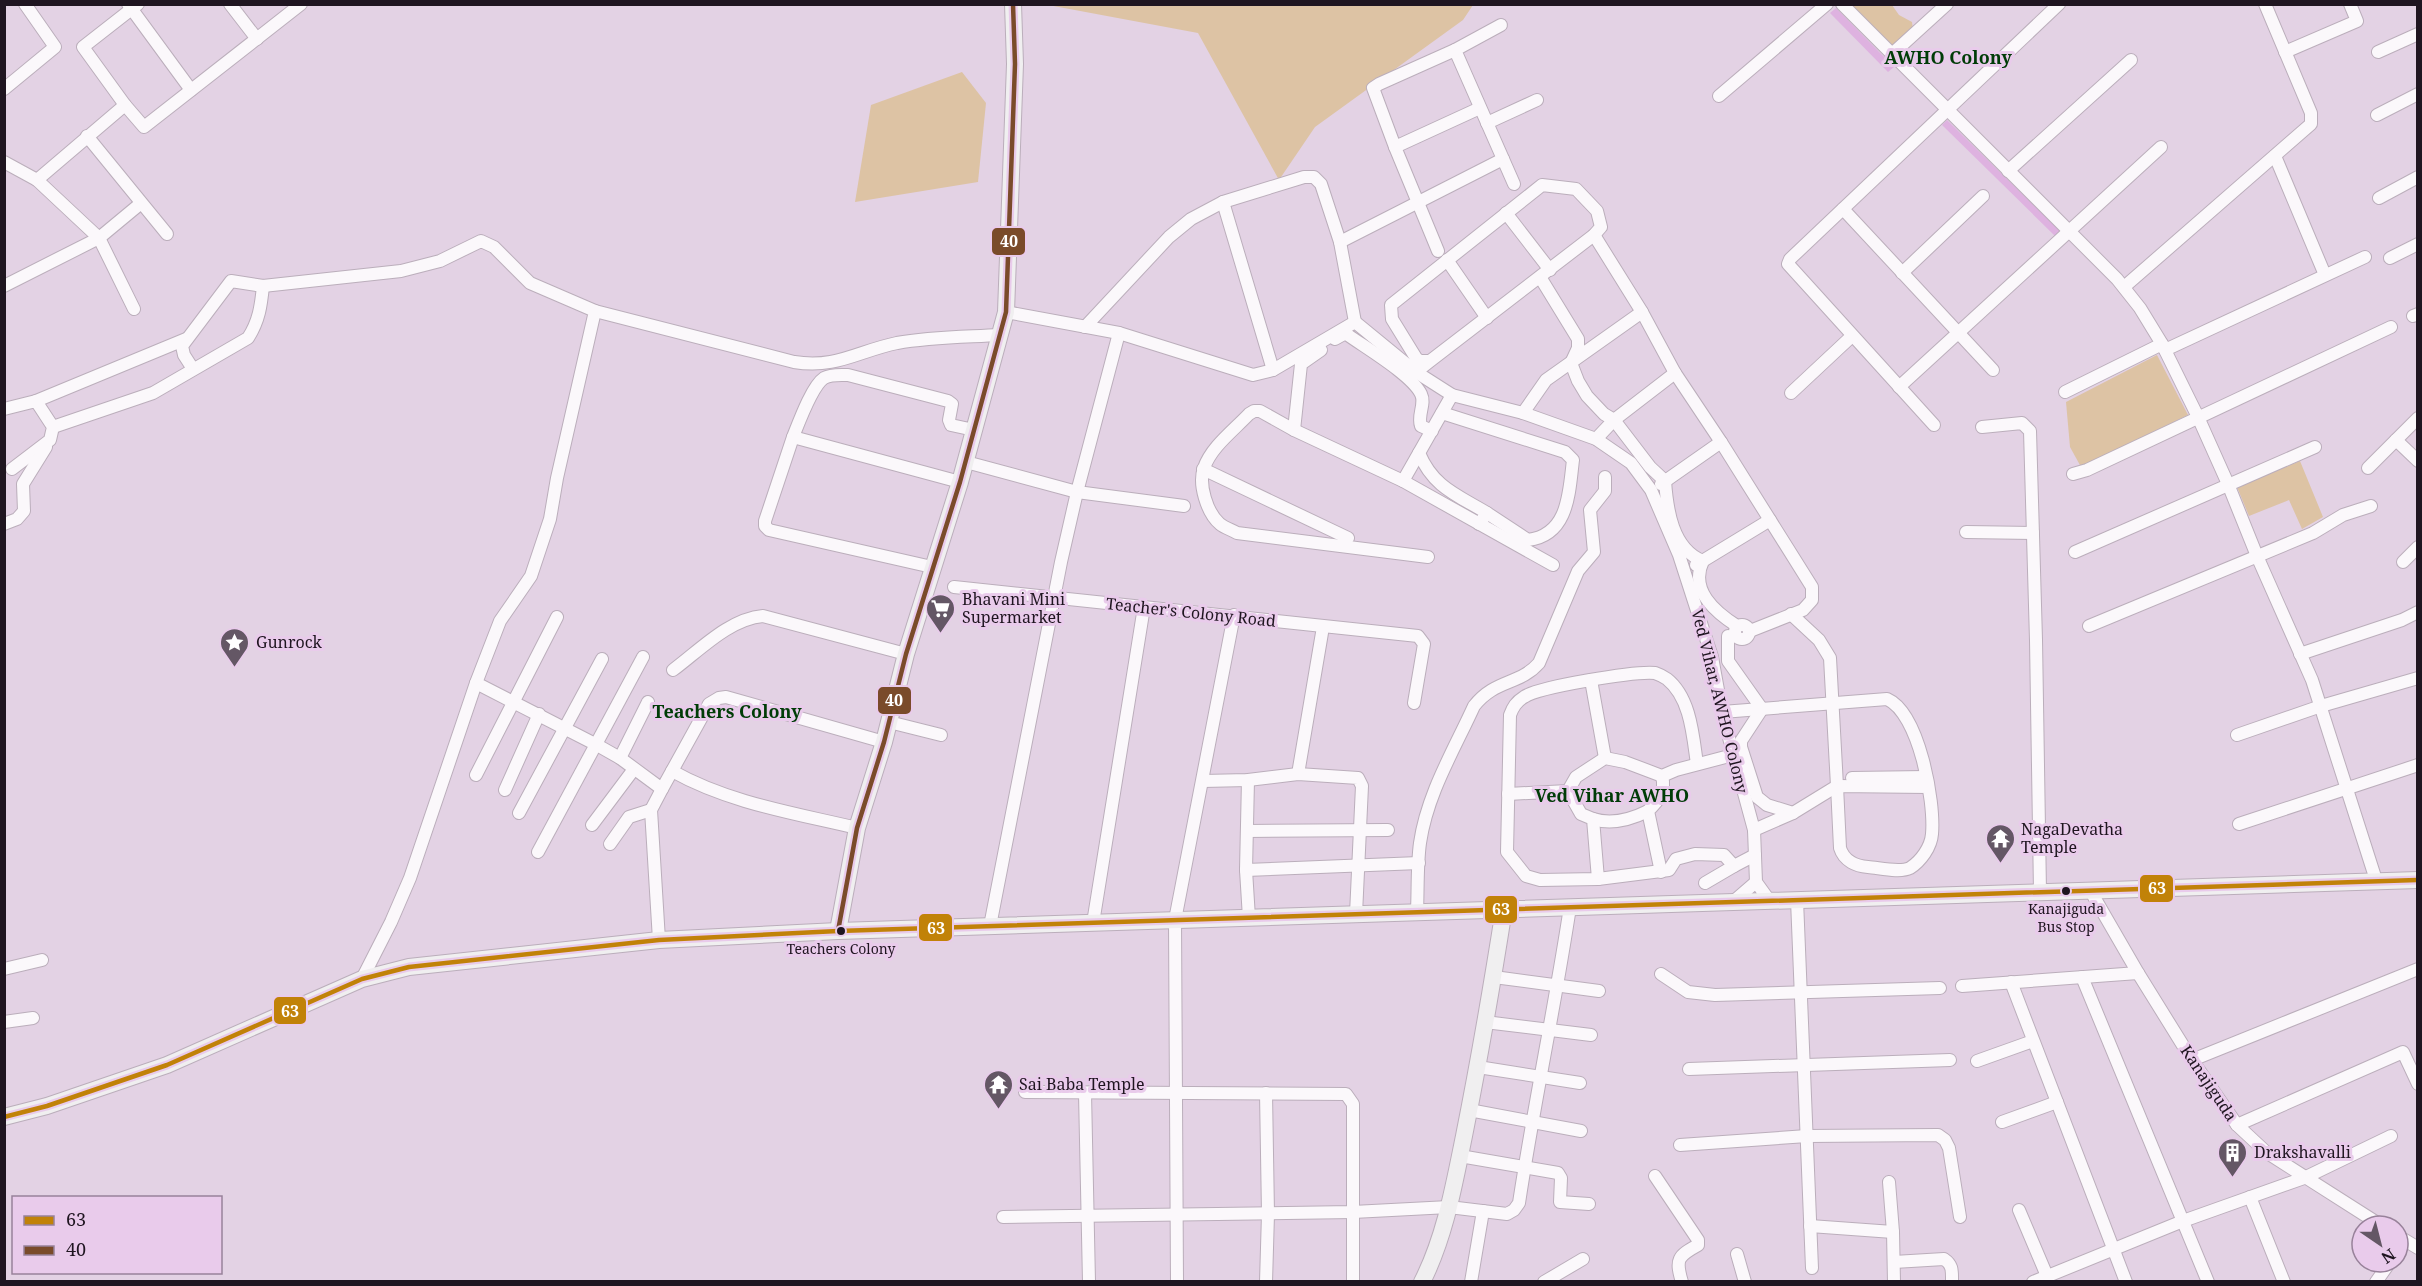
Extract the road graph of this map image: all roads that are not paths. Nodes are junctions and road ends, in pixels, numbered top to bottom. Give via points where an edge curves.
1 (25, 4) edge
2 (230, 4) edge
3 (301, 4) edge
4 (1013, 4) edge
5 (1827, 4) edge
6 (1842, 4) edge
7 (1947, 4) edge
8 (2059, 4) edge
9 (2265, 4) edge
10 (2350, 4) edge
11 (132, 6) edge
12 (1501, 25) dead end
13 (2418, 34) edge
14 (256, 39) junction
15 (1455, 50) junction
16 (2285, 52) junction
17 (2378, 52) dead end
18 (1891, 55) junction
19 (2131, 60) dead end
20 (4, 89) edge
21 (191, 90) junction
22 (2418, 94) edge
23 (1719, 96) dead end
24 (1537, 100) dead end
25 (126, 105) junction
26 (1480, 108) junction
27 (1946, 110) junction
28 (2377, 115) dead end
29 (1487, 123) junction
30 (87, 136) junction
31 (1395, 147) junction
32 (2161, 147) dead end
33 (2275, 156) junction
34 (1503, 159) junction
35 (4, 162) edge
36 (2008, 171) junction
37 (2418, 177) edge
38 (37, 180) junction
39 (1514, 184) dead end
40 (1983, 196) dead end
41 (2379, 198) dead end
42 (1223, 202) junction
43 (1418, 203) junction
44 (140, 204) junction
45 (1843, 209) junction
46 (1506, 213) junction
47 (2068, 232) junction
48 (167, 234) dead end
49 (1594, 235) junction
50 (99, 238) junction
51 (1340, 242) junction
52 (2418, 244) edge
53 (1443, 256) junction
54 (2365, 258) dead end
55 (2390, 258) dead end
56 (1545, 273) junction
57 (1902, 273) junction
58 (2325, 275) junction
59 (4, 286) edge
60 (263, 286) junction
61 (2124, 287) junction
62 (134, 309) dead end
63 (595, 311) junction
64 (1006, 312) junction
65 (1642, 312) junction
66 (1487, 318) junction
67 (1355, 322) junction
68 (1085, 327) junction
69 (2391, 327) dead end
70 (1958, 332) junction
71 (1119, 333) junction
72 (999, 335) junction
73 (1852, 336) junction
74 (186, 339) junction
75 (2163, 347) junction
76 (1430, 361) junction
77 (1571, 363) junction
78 (194, 369) junction
79 (1273, 370) junction
80 (1993, 370) dead end
81 (1416, 372) junction
82 (1675, 373) junction
83 (1899, 387) junction
84 (2065, 392) dead end
85 (1791, 393) dead end
86 (1452, 395) junction
87 (36, 401) junction
88 (4, 409) edge
89 (1442, 413) junction
90 (1523, 413) junction
91 (2198, 417) junction
92 (2418, 418) edge
93 (1614, 420) junction
94 (1934, 425) dead end
95 (53, 427) junction
96 (1982, 427) dead end
97 (974, 430) junction
98 (1294, 430) junction
99 (1432, 431) junction
100 (793, 437) junction
101 (1596, 439) junction
102 (50, 440) junction
103 (2396, 440) junction
104 (1721, 442) junction
105 (2315, 447) dead end
106 (1419, 453) junction
107 (2418, 460) edge
108 (966, 462) junction
109 (2368, 468) dead end
110 (12, 469) dead end
111 (1203, 469) junction
112 (2073, 474) dead end
113 (1605, 477) dead end
114 (1403, 481) junction
115 (1665, 481) junction
116 (960, 482) junction
117 (2228, 484) junction
118 (1651, 490) junction
119 (1077, 492) junction
120 (1184, 506) dead end
121 (2371, 506) dead end
122 (1487, 513) junction
123 (1770, 520) junction
124 (4, 524) edge
125 (1479, 524) junction
126 (1966, 532) dead end
127 (2033, 533) junction
128 (1348, 538) dead end
129 (2418, 547) edge
130 (2075, 552) dead end
131 (1428, 556) dead end
132 (2257, 556) junction
133 (1703, 561) junction
134 (2403, 562) dead end
135 (1553, 565) dead end
136 (932, 567) junction
137 (1685, 572) junction
138 (954, 587) dead end
139 (1054, 599) junction
140 (1144, 607) junction
141 (2418, 612) edge
142 (1791, 614) junction
143 (1234, 615) junction
144 (557, 616) dead end
145 (2089, 626) dead end
146 (1323, 627) junction
147 (1733, 632) junction
148 (1709, 644) junction
149 (906, 654) junction
150 (2300, 654) junction
151 (643, 657) dead end
152 (602, 659) dead end
153 (674, 670) dead end
154 (2418, 678) edge
155 (1591, 680) junction
156 (477, 683) junction
157 (515, 701) junction
158 (648, 702) dead end
159 (1414, 703) dead end
160 (1831, 703) junction
161 (2321, 706) junction
162 (1762, 709) junction
163 (1722, 712) junction
164 (539, 714) junction
165 (889, 722) junction
166 (565, 729) junction
167 (941, 735) dead end
168 (2237, 735) dead end
169 (884, 742) junction
170 (597, 744) junction
171 (1733, 755) junction
172 (620, 758) junction
173 (1605, 758) junction
174 (1697, 764) junction
175 (2418, 765) edge
176 (634, 770) junction
177 (672, 771) junction
178 (1298, 774) junction
179 (476, 775) dead end
180 (1662, 776) junction
181 (1248, 780) junction
182 (1203, 781) junction
183 (1837, 782) junction
184 (1927, 782) junction
185 (2348, 788) junction
186 (662, 789) junction
187 (505, 790) dead end
188 (1569, 791) junction
189 (1508, 794) junction
190 (651, 810) junction
191 (1648, 811) junction
192 (519, 813) dead end
193 (1793, 813) junction
194 (1593, 819) junction
195 (2239, 824) dead end
196 (592, 825) dead end
197 (857, 828) junction
198 (1359, 829) junction
199 (1388, 830) dead end
200 (1754, 830) junction
201 (1247, 831) junction
202 (610, 844) dead end
203 (538, 852) dead end
204 (1755, 855) junction
205 (1419, 863) junction
206 (1358, 865) junction
207 (1734, 866) junction
208 (1246, 870) junction
209 (1661, 872) junction
210 (1598, 879) junction
211 (2376, 880) junction
212 (2417, 880) edge
213 (1705, 882) dead end
214 (1756, 882) junction
215 (2090, 890) junction
216 (2040, 892) junction
217 (1769, 900) junction
218 (1797, 900) junction
219 (1734, 901) junction
220 (1570, 907) junction
221 (1504, 909) junction
222 (1417, 911) junction
223 (1356, 914) junction
224 (1248, 918) junction
225 (1175, 920) junction
226 (1093, 923) junction
227 (990, 926) junction
228 (838, 931) junction
229 (659, 940) junction
230 (42, 960) dead end
231 (4, 969) edge
232 (2418, 969) edge
233 (2138, 973) junction
234 (1661, 974) dead end
235 (1494, 976) junction
236 (2082, 977) junction
237 (362, 979) junction
238 (2011, 982) junction
239 (1558, 986) junction
240 (1962, 986) dead end
241 (1940, 988) dead end
242 (1599, 992) dead end
243 (1800, 992) junction
244 (33, 1018) dead end
245 (4, 1022) edge
246 (1485, 1022) junction
247 (1551, 1030) junction
248 (1591, 1035) dead end
249 (2033, 1041) junction
250 (1950, 1060) dead end
251 (2192, 1060) junction
252 (1977, 1061) dead end
253 (1804, 1065) junction
254 (1478, 1066) junction
255 (1689, 1069) dead end
256 (1541, 1078) junction
257 (1580, 1083) dead end
258 (2418, 1084) edge
259 (1025, 1092) dead end
260 (1085, 1093) junction
261 (1266, 1093) junction
262 (1176, 1094) junction
263 (2057, 1102) junction
264 (1469, 1110) junction
265 (4, 1117) edge
266 (1532, 1122) junction
267 (2002, 1122) dead end
268 (2237, 1125) junction
269 (1581, 1131) dead end
270 (1806, 1136) junction
271 (2391, 1136) dead end
272 (1680, 1145) dead end
273 (1460, 1156) junction
274 (1524, 1167) junction
275 (1655, 1176) dead end
276 (2304, 1178) junction
277 (1889, 1182) dead end
278 (2250, 1197) junction
279 (1589, 1204) dead end
280 (1449, 1207) junction
281 (2019, 1210) dead end
282 (1483, 1211) junction
283 (1353, 1212) junction
284 (1268, 1214) junction
285 (2362, 1214) edge
286 (1177, 1215) junction
287 (1089, 1216) junction
288 (1003, 1217) dead end
289 (1960, 1217) dead end
290 (2183, 1221) junction
291 (1810, 1227) junction
292 (1893, 1232) junction
293 (2113, 1249) junction
294 (1737, 1254) dead end
295 (1583, 1259) dead end
296 (1894, 1262) junction
297 (1812, 1268) dead end
298 (2047, 1276) junction
299 (1089, 1281) edge
300 (1177, 1281) edge
301 (1266, 1281) edge
302 (1353, 1281) edge
303 (1422, 1281) edge
304 (1471, 1281) edge
305 (1544, 1281) edge
306 (1682, 1281) edge
307 (1745, 1281) edge
308 (1894, 1281) edge
309 (1952, 1281) edge
310 (2033, 1281) edge
311 (2126, 1281) edge
312 (2208, 1281) edge
313 (2284, 1281) edge

1 - 20 street via 55,47
2 - 14 street
3 - 14 street
4 - 64 main road
5 - 23 street
6 - 18 street
7 - 18 street
8 - 27 street
9 - 16 street
10 - 16 street via 2357,21
11 - 21 street
11 - 25 street via 84,47
12 - 15 street
13 - 17 street
14 - 21 street
15 - 26 street
15 - 31 street via 1373,88
16 - 33 street via 2312,118 2307,129
18 - 27 street
19 - 36 street
21 - 25 street via 144,126
22 - 28 street
24 - 29 street
25 - 30 street
26 - 29 street
26 - 31 street
27 - 36 street
27 - 45 street
29 - 34 street
30 - 38 street
30 - 44 street
31 - 43 street
32 - 47 street
33 - 58 street
33 - 61 street
34 - 39 street
34 - 43 street
35 - 38 street
36 - 47 street
37 - 41 street
38 - 50 street
40 - 57 street
42 - 51 street via 1314,177 1321,184
42 - 68 street via 1191,219 1169,237
42 - 79 street
43 - 51 street
43 - 53 street
44 - 48 street
44 - 50 street
45 - 57 street
45 - 73 street via 1788,264
46 - 49 street via 1542,185 1576,189 1597,211 1601,227
46 - 53 street
46 - 56 street
47 - 61 street
47 - 70 street
49 - 56 street
49 - 65 street
50 - 59 street
50 - 62 street
51 - 67 street
52 - 55 street
53 - 66 street
53 - 76 street via 1389,309 1416,358
54 - 58 street
56 - 66 street
56 - 77 street via 1578,339
57 - 70 street
58 - 75 street
60 - 63 street via 401,271 440,261 481,241 494,247 530,283
60 - 74 street via 231,281
60 - 78 street via 260,312 248,339
61 - 75 street
63 - 72 street via 814,365 835,363 897,343
63 - 156 street via 550,519 531,576 500,621
64 - 68 street
64 - 72 main road
65 - 77 street
65 - 82 street
66 - 76 street
67 - 79 street
67 - 81 street, Ved Vihar, AWHO Colony
68 - 71 street
69 - 91 street
70 - 80 street
70 - 83 street
71 - 79 street via 1253,375
71 - 119 street
72 - 97 main road
73 - 83 street
73 - 85 street
74 - 78 street via 182,346 184,355
74 - 87 street
75 - 84 street
75 - 91 street
76 - 81 street
77 - 90 street via 1546,380
77 - 93 street via 1587,396
78 - 95 street via 153,393
81 - 86 street, Ved Vihar, AWHO Colony
82 - 93 street
82 - 104 street
83 - 94 street
86 - 89 street
86 - 90 street, Ved Vihar, AWHO Colony
87 - 88 street
87 - 95 street
89 - 99 street
89 - 122 street via 1565,452 1573,460 1566,509 1560,521 1543,536 1528,540
90 - 101 street, Ved Vihar, AWHO Colony
91 - 112 street via 2087,471
91 - 117 street
92 - 103 street
93 - 101 street
93 - 115 street
95 - 102 street
96 - 127 street via 2022,423 2030,431
97 - 100 street via 951,425 952,404 948,401 836,374 817,386
97 - 108 main road
98 - 99 street via 1301,364 1344,334 1411,380 1422,396 1421,426
98 - 111 street via 1254,411
98 - 114 street
99 - 106 street
100 - 116 street
100 - 136 street via 765,521 769,530
101 - 118 street, Ved Vihar, AWHO Colony via 1630,463
102 - 110 street
102 - 124 street via 23,484 24,511
103 - 107 street
103 - 109 street
104 - 115 street
104 - 123 street
105 - 117 street
106 - 114 street
106 - 122 street via 1440,485
108 - 116 main road
108 - 119 street
111 - 128 street
111 - 131 street via 1204,496 1209,509 1220,524 1237,533
113 - 205 street via 1605,491 1590,510 1594,552 1578,571 1539,663 1523,676 1493,687 1474,706 1428,808
114 - 125 street
115 - 118 street
115 - 133 street via 1670,522 1687,551
116 - 136 main road
117 - 130 street
117 - 132 street
118 - 137 street, Ved Vihar, AWHO Colony
119 - 120 street
119 - 139 street
121 - 132 street via 2343,515 2324,528
122 - 125 street
123 - 133 street
123 - 142 street via 1812,587 1812,600 1803,610
125 - 135 street
126 - 127 street
127 - 216 street
129 - 134 street
132 - 145 street
132 - 150 street
133 - 137 street
133 - 147 street via 1698,578 1701,589
136 - 149 main road
137 - 148 street, Ved Vihar, AWHO Colony
138 - 139 street, Teacher's Colony Road
139 - 140 street, Teacher's Colony Road
139 - 227 street
140 - 143 street, Teacher's Colony Road
140 - 226 street
141 - 150 street
142 - 147 street via 1750,632 1744,625
142 - 160 street via 1819,640 1830,658
143 - 146 street, Teacher's Colony Road
143 - 182 street
144 - 157 street
146 - 159 street, Teacher's Colony Road via 1418,636 1424,644
146 - 178 street
147 - 148 street
147 - 162 street via 1728,661
148 - 163 street, Ved Vihar, AWHO Colony
149 - 153 street via 763,616 736,624
149 - 165 main road
150 - 161 street
151 - 170 street
152 - 166 street
154 - 161 street
155 - 173 street
155 - 174 street via 1656,673 1668,680 1686,707
155 - 189 street via 1526,695 1514,705 1510,715
156 - 157 street
156 - 237 street via 410,878
157 - 164 street
157 - 179 street
158 - 172 street
160 - 162 street
160 - 183 street
160 - 184 street via 1887,699 1896,703 1917,740
161 - 168 street
161 - 185 street
162 - 163 street
162 - 193 street via 1741,747 1757,797 1767,805
163 - 171 street, Ved Vihar, AWHO Colony
164 - 166 street
164 - 187 street
165 - 167 street
165 - 169 main road
166 - 170 street
166 - 192 street
169 - 177 street via 726,697 718,698 709,704
169 - 197 main road
170 - 172 street
170 - 203 street
171 - 174 street
171 - 200 street, Ved Vihar, AWHO Colony
172 - 176 street
173 - 180 street
173 - 188 street via 1576,777
174 - 180 street
175 - 185 street
176 - 186 street
176 - 196 street
177 - 186 street
177 - 197 street via 742,801
178 - 181 street
178 - 198 street via 1358,778 1362,786
180 - 191 street via 1665,787 1661,798
181 - 182 street
181 - 201 street
182 - 225 street
183 - 184 street
183 - 184 street via 1842,854 1852,864 1905,870 1919,861 1932,834
183 - 193 street
185 - 195 street
185 - 211 street
186 - 190 street
188 - 189 street
188 - 194 street via 1581,814
189 - 210 street via 1507,852 1526,876
190 - 202 street via 629,818
190 - 229 street
191 - 194 street via 1624,820
191 - 209 street
193 - 200 street
194 - 210 street
197 - 228 main road
198 - 199 street
198 - 201 street
198 - 206 street
200 - 204 street, Ved Vihar, AWHO Colony
201 - 208 street
204 - 207 street
204 - 214 street, Ved Vihar, AWHO Colony
205 - 206 street
205 - 222 street
206 - 208 street
206 - 223 street
207 - 209 street via 1724,855 1695,854 1676,859 1669,870
207 - 213 street
208 - 224 street
209 - 210 street
211 - 212 main road
211 - 215 main road
214 - 217 street
214 - 219 street
215 - 216 main road
215 - 233 street, Kanajiguda
216 - 218 main road
217 - 218 main road
217 - 219 main road
218 - 243 street
219 - 220 main road
220 - 221 main road
220 - 239 street
221 - 222 main road
221 - 235 main road
222 - 223 main road
223 - 224 main road
224 - 225 main road
225 - 226 main road
225 - 262 street
226 - 227 main road
227 - 228 main road
228 - 229 main road
229 - 237 main road via 409,967
230 - 231 street
232 - 251 street
233 - 236 street
233 - 251 street, Kanajiguda
234 - 243 street via 1688,992
235 - 239 street
235 - 246 main road
236 - 238 street
236 - 290 street
237 - 265 main road via 167,1065
238 - 240 street
238 - 249 street
239 - 242 street
239 - 247 street
241 - 243 street
243 - 253 street
244 - 245 street
246 - 247 street
246 - 254 main road
247 - 248 street
247 - 256 street
249 - 252 street
249 - 263 street
250 - 253 street
251 - 268 street, Kanajiguda
253 - 255 street
253 - 270 street
254 - 256 street
254 - 264 main road
256 - 257 street
256 - 266 street
258 - 268 street via 2403,1052
259 - 260 street
260 - 262 street
260 - 287 street
261 - 262 street
261 - 283 street via 1341,1092 1351,1098
261 - 284 street
262 - 286 street
263 - 267 street
263 - 293 street
264 - 266 street
264 - 273 main road
266 - 269 street
266 - 274 street
268 - 276 street, Kanajiguda via 2266,1152
270 - 272 street
270 - 289 street via 1938,1135 1949,1148
270 - 291 street
271 - 276 street
273 - 274 street
273 - 280 main road
274 - 279 street via 1560,1175 1560,1202
274 - 282 street via 1519,1203 1514,1210 1507,1214
275 - 306 street via 1698,1240 1698,1245 1678,1260
276 - 278 street
276 - 285 street, Kanajiguda
277 - 292 street
278 - 290 street
278 - 313 street
280 - 282 street
280 - 283 street
280 - 303 main road
281 - 298 street
282 - 304 street
283 - 284 street
283 - 302 street
284 - 286 street
284 - 301 street
286 - 287 street
286 - 300 street
287 - 288 street
287 - 299 street
290 - 293 street
290 - 312 street
291 - 292 street
291 - 297 street
292 - 296 street
293 - 298 street
293 - 311 street
294 - 307 street
295 - 305 street
296 - 308 street
296 - 309 street via 1944,1259 1950,1263
298 - 310 street

